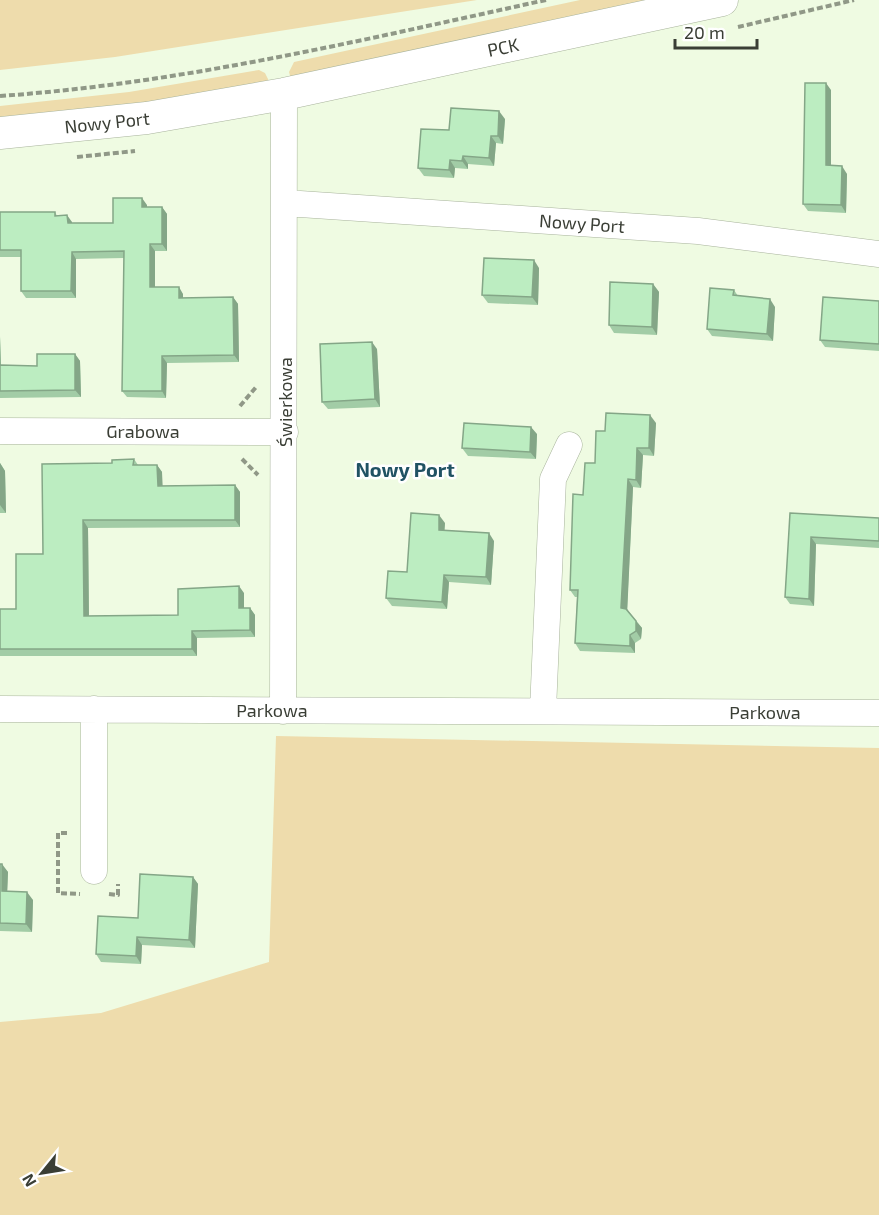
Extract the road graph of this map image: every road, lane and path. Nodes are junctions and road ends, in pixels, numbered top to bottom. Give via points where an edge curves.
1 (546, 0) edge
2 (722, 0) edge
3 (284, 94) junction
4 (0, 96) edge
5 (0, 133) edge
6 (285, 203) junction
7 (879, 254) edge
8 (260, 383) dead end
9 (0, 431) edge
10 (235, 431) junction
11 (285, 432) junction
12 (569, 446) dead end
13 (265, 483) dead end
14 (0, 709) edge
15 (94, 709) junction
16 (543, 710) junction
17 (283, 711) junction
18 (879, 713) edge
19 (69, 833) dead end
20 (99, 883) joint

1 - 4 path via 264,60 132,82
2 - 3 street, PCK
3 - 5 street, Nowy Port via 147,118
3 - 6 street, Świerkowa
6 - 7 street, Nowy Port via 698,231
6 - 11 street, Świerkowa
8 - 10 path via 234,413
9 - 10 street, Grabowa
10 - 11 street, Grabowa
10 - 13 path via 235,452
11 - 17 street, Świerkowa
12 - 16 street via 553,478
14 - 15 street, Parkowa
15 - 17 street, Parkowa
15 - 20 street
16 - 17 street, Parkowa
16 - 18 street, Parkowa
19 - 20 path via 58,833 58,893

